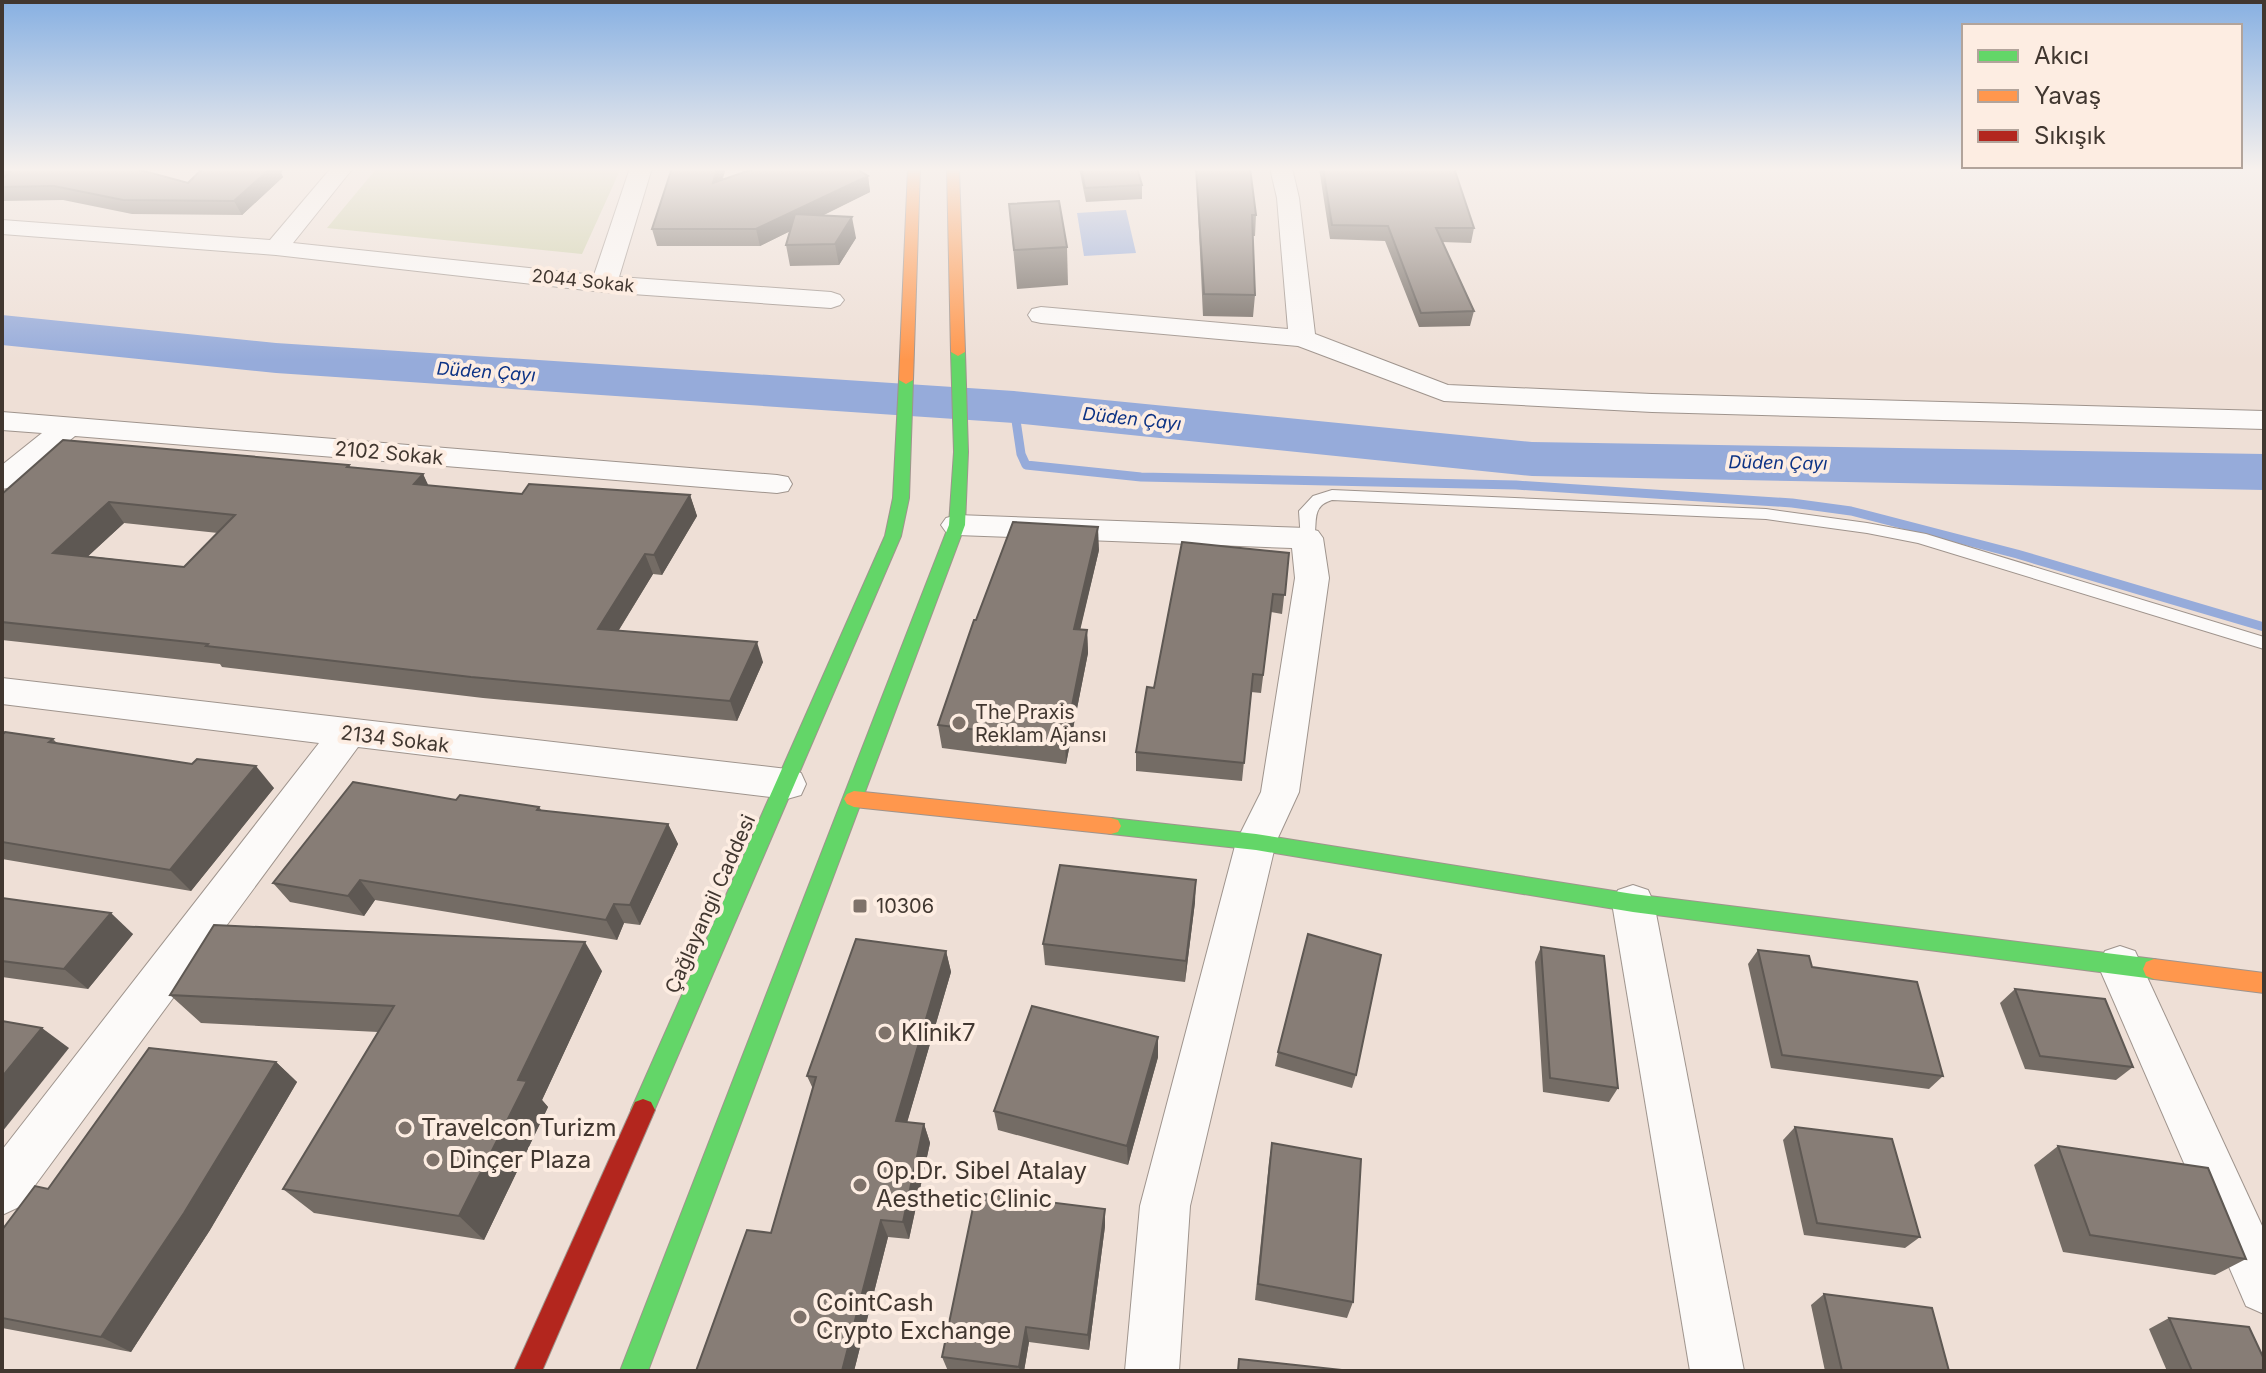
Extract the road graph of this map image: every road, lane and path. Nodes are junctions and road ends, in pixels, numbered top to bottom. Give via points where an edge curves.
1 (68, 232) edge
2 (289, 232) edge
3 (621, 232) edge
4 (913, 232) edge
5 (955, 232) edge
6 (1291, 232) edge
7 (276, 248) junction
8 (604, 284) junction
9 (831, 300) dead end
10 (1041, 315) dead end
11 (1302, 338) junction
12 (2264, 420) edge
13 (2, 421) edge
14 (68, 427) junction
15 (2, 480) edge
16 (777, 484) dead end
17 (957, 525) junction
18 (1307, 538) junction
19 (2264, 643) edge
20 (2, 691) edge
21 (347, 734) junction
22 (787, 784) junction
23 (854, 799) junction
24 (1256, 842) junction
25 (1633, 903) junction
26 (2120, 965) junction
27 (2264, 983) edge
28 (2, 1190) edge
29 (2264, 1288) edge
30 (528, 1371) edge
31 (634, 1371) edge
32 (1152, 1371) edge
33 (1717, 1371) edge

1 - 7 street, 2044 Sokak
2 - 7 street
3 - 8 street
4 - 22 main road, Çağlayangil Caddesi via 901,498 893,536
5 - 17 main road via 961,452
6 - 11 street
7 - 8 street, 2044 Sokak
8 - 9 street, 2044 Sokak
10 - 11 street
11 - 12 street via 1444,393
13 - 14 street, 2102 Sokak
14 - 15 street
14 - 16 street, 2102 Sokak
17 - 18 street
17 - 23 main road
18 - 19 lane via 1307,511 1318,499 1332,495 1766,514 1920,538
18 - 24 street via 1312,578 1280,792
20 - 21 street, 2134 Sokak
21 - 22 street, 2134 Sokak
21 - 28 street
22 - 30 main road, Çağlayangil Caddesi
23 - 24 main road
23 - 31 main road
24 - 25 main road
24 - 32 street via 1165,1206
25 - 26 main road
25 - 33 street
26 - 27 main road
26 - 29 street

